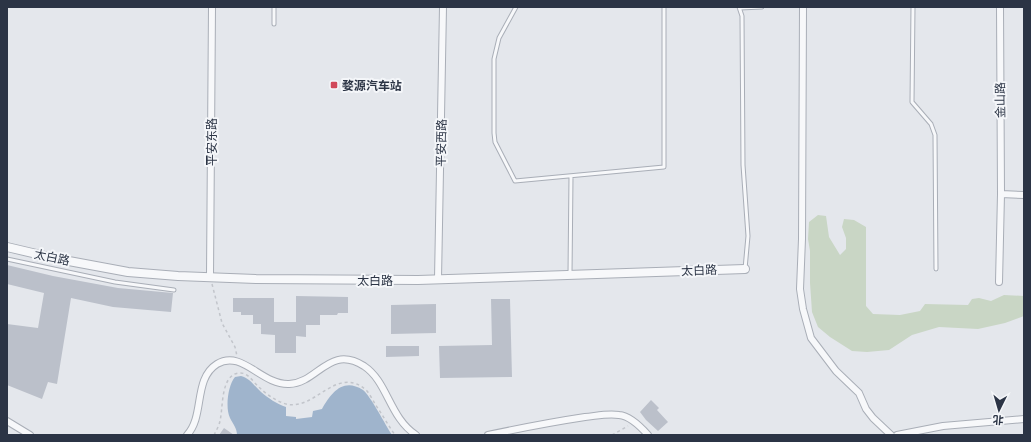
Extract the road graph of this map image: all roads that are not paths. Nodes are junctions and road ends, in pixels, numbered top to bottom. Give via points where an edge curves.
1 (212, 7) edge
2 (274, 7) edge
3 (444, 7) edge
4 (516, 7) edge
5 (664, 7) edge
6 (762, 7) edge
7 (803, 7) edge
8 (913, 7) edge
9 (1000, 7) edge
10 (740, 8) edge
11 (274, 24) dead end
12 (571, 177) junction
13 (1001, 194) junction
14 (1024, 195) edge
15 (7, 247) edge
16 (7, 259) edge
17 (745, 269) joint
18 (936, 269) dead end
19 (570, 274) junction
20 (210, 276) junction
21 (438, 279) junction
22 (999, 282) dead end
23 (174, 290) dead end
24 (1024, 419) edge
25 (7, 421) edge
26 (30, 435) edge
27 (187, 435) edge
28 (416, 435) edge
29 (488, 435) edge
30 (648, 435) edge
31 (891, 435) edge
32 (897, 435) edge

1 - 20 street, 平安东路
2 - 11 lane
3 - 21 street, 平安西路
4 - 12 lane via 499,38 494,59 495,142 515,181
5 - 12 lane via 664,167
6 - 10 lane
7 - 31 street via 800,289 803,309 811,338 836,371 859,393 873,418
8 - 18 lane via 912,102 931,124 935,135
9 - 13 street, 金山路
10 - 17 lane via 743,165 748,236
12 - 19 lane
13 - 14 street
13 - 22 street, 金山路
15 - 20 street, 太白路 via 128,272
16 - 23 lane via 115,282
17 - 19 street, 太白路
19 - 21 street, 太白路
20 - 21 street, 太白路 via 256,279
24 - 32 street via 942,426
25 - 26 street
27 - 28 street via 195,423 204,380 217,364 234,359 280,384 297,383 329,363 353,361 372,372 400,420
29 - 30 street via 609,414 627,417

